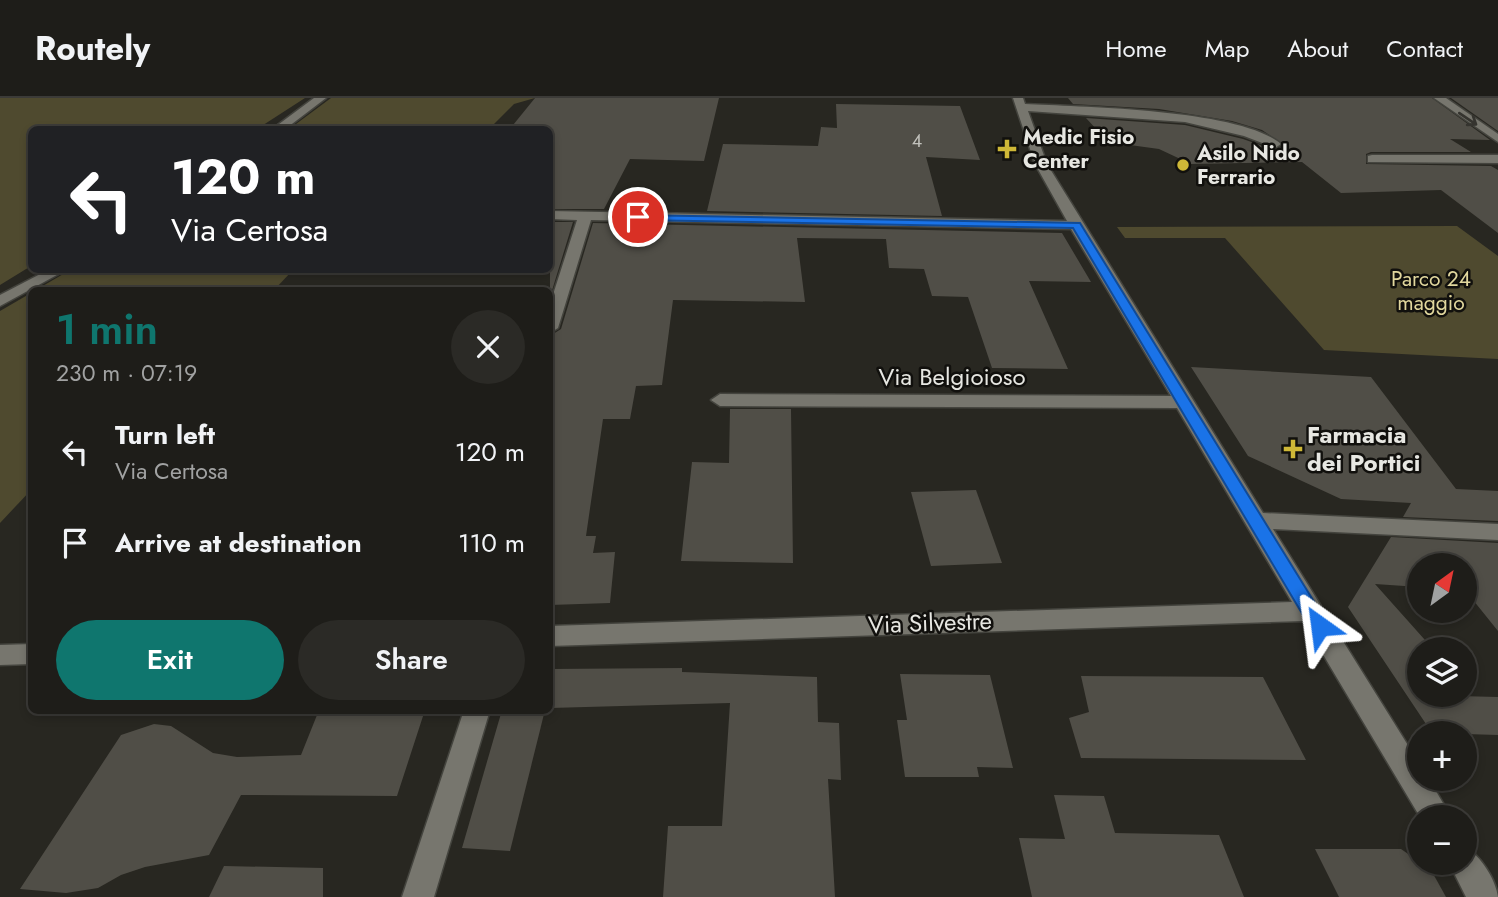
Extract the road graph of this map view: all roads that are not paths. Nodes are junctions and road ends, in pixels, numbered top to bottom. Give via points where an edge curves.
1 (321, 98) edge
2 (1439, 98) edge
3 (1019, 103) edge
4 (282, 126) edge
5 (1498, 139) edge
6 (1275, 144) dead end
7 (1372, 159) dead end
8 (1498, 159) edge
9 (553, 215) edge
10 (585, 216) junction
11 (1076, 225) junction
12 (52, 273) edge
13 (0, 301) edge
14 (553, 318) edge
15 (720, 400) dead end
16 (1185, 402) junction
17 (1256, 520) junction
18 (1498, 532) edge
19 (1310, 611) junction
20 (553, 636) edge
21 (28, 654) edge
22 (0, 655) edge
23 (476, 714) edge
24 (1429, 805) edge
25 (1471, 875) edge
26 (418, 897) edge
27 (1484, 897) edge

1 - 4 street
2 -> 5 street
3 - 6 street via 1185,121 1240,131
3 - 11 street via 1041,163
7 - 8 street
9 - 10 street
10 - 11 street
10 - 14 street
11 - 16 street
12 - 13 street
15 - 16 street, Via Belgioioso
16 - 17 street
17 - 18 street
17 - 19 street
19 - 20 street, Via Silvestre
19 - 24 street
21 - 22 street
23 - 26 street
25 - 27 street

